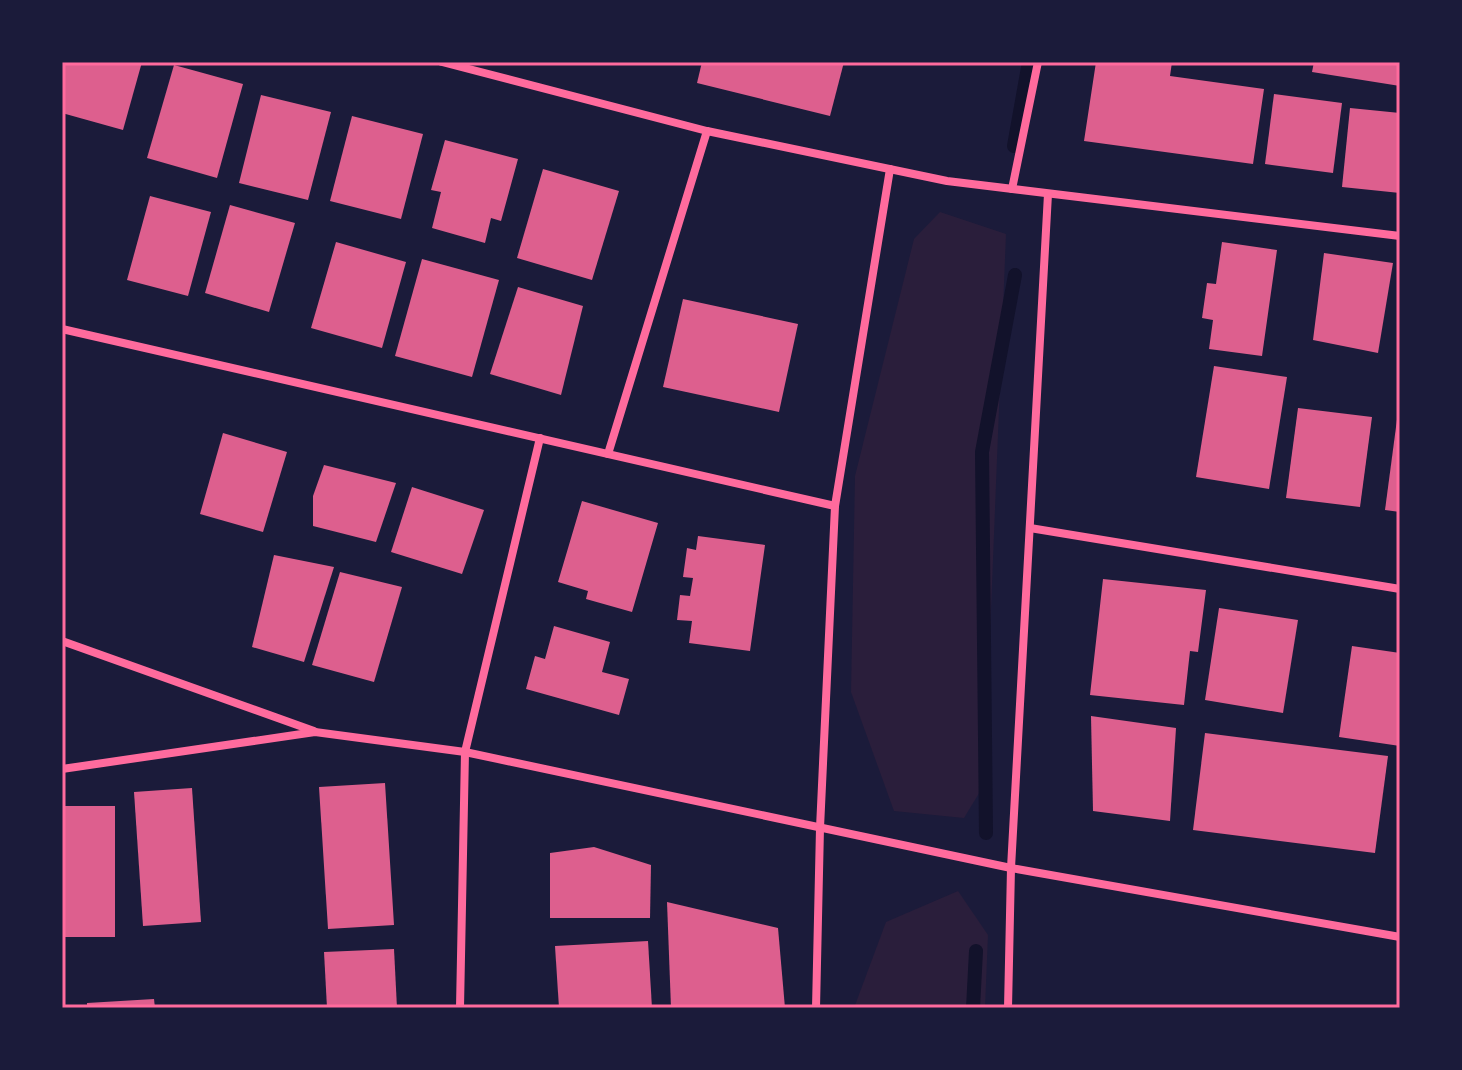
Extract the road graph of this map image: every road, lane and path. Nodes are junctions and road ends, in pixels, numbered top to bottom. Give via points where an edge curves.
1 (442, 62) edge
2 (1038, 62) edge
3 (707, 131) junction
4 (890, 169) junction
5 (1012, 189) junction
6 (1048, 194) junction
7 (1400, 236) edge
8 (62, 329) edge
9 (540, 438) junction
10 (608, 454) junction
11 (835, 506) junction
12 (1030, 528) junction
13 (1400, 589) edge
14 (62, 641) edge
15 (315, 732) junction
16 (465, 752) junction
17 (62, 769) edge
18 (820, 828) junction
19 (1011, 868) junction
20 (1400, 937) edge
21 (460, 1008) edge
22 (816, 1008) edge
23 (1008, 1008) edge

1 - 3 street
2 - 5 street
3 - 4 street
3 - 10 street
4 - 5 street
4 - 11 street
5 - 6 street
6 - 7 street
6 - 12 street
8 - 9 street
9 - 10 street
9 - 16 street
10 - 11 street
11 - 18 street
12 - 13 street
12 - 19 street
14 - 15 street
15 - 16 street
15 - 17 street
16 - 18 street
16 - 21 street
18 - 19 street
18 - 22 street
19 - 20 street
19 - 23 street

